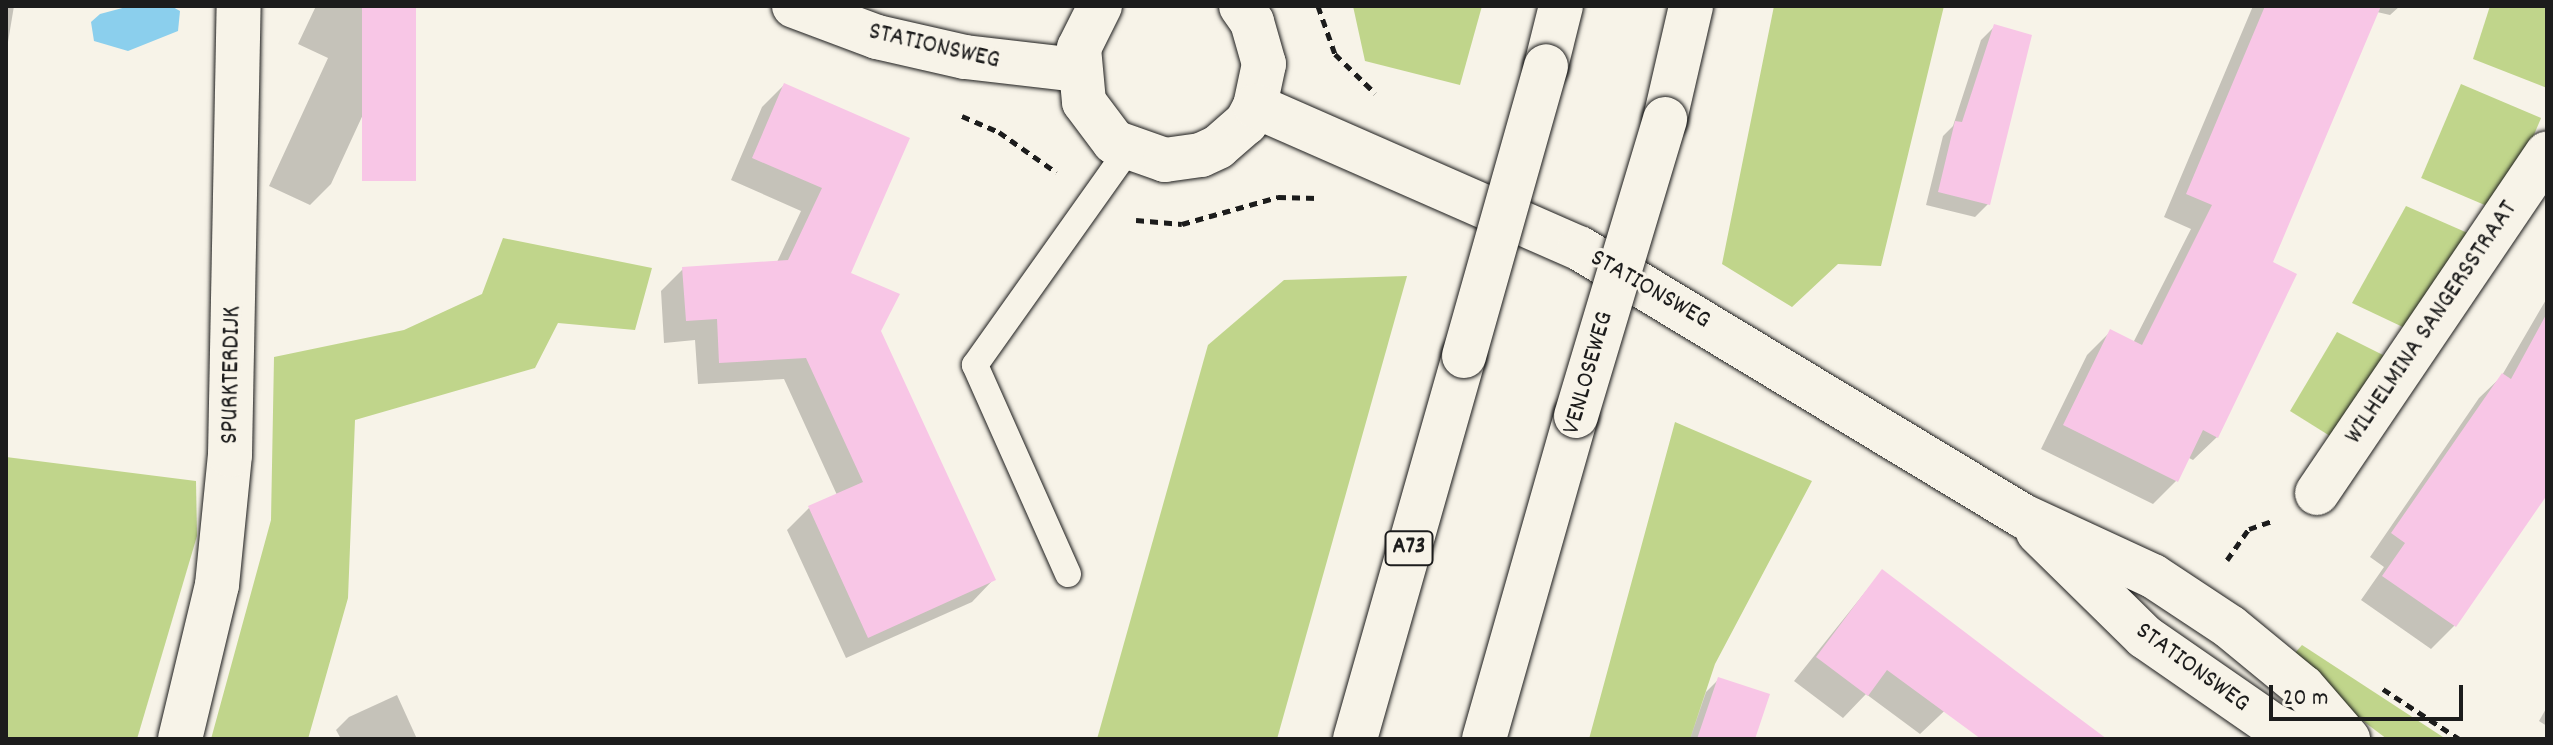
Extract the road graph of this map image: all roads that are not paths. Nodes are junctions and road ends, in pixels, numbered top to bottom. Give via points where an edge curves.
1 (239, 6) edge
2 (794, 6) edge
3 (1100, 6) edge
4 (1241, 6) edge
5 (1561, 6) edge
6 (1691, 6) edge
7 (1077, 70) junction
8 (1255, 106) junction
9 (1128, 150) junction
10 (2547, 153) edge
11 (2317, 493) road end
12 (2023, 516) junction
13 (1068, 574) dead end
14 (180, 739) edge
15 (1355, 739) edge
16 (1484, 739) edge
17 (2303, 739) edge
18 (2348, 739) edge

1 - 14 main road, SPURKTERDIJK via 230,455 217,585
2 - 7 main road, STATIONSWEG via 877,37
3 - 7 main road via 1085,27
4 - 8 main road via 1252,22 1264,64
5 - 15 main road, A73, bridge
6 - 16 main road, VENLOSEWEG, bridge via 1665,119
7 - 9 main road via 1092,117
8 - 9 main road via 1233,136 1201,155 1165,160
8 - 12 main road, STATIONSWEG via 1579,248
9 - 13 lane via 975,365
10 - 11 main road, WILHELMINA SANGERSSTRAAT
12 - 17 main road, STATIONSWEG via 2145,637 2272,725
12 - 18 main road, STATIONSWEG via 2153,576 2230,627 2303,687

